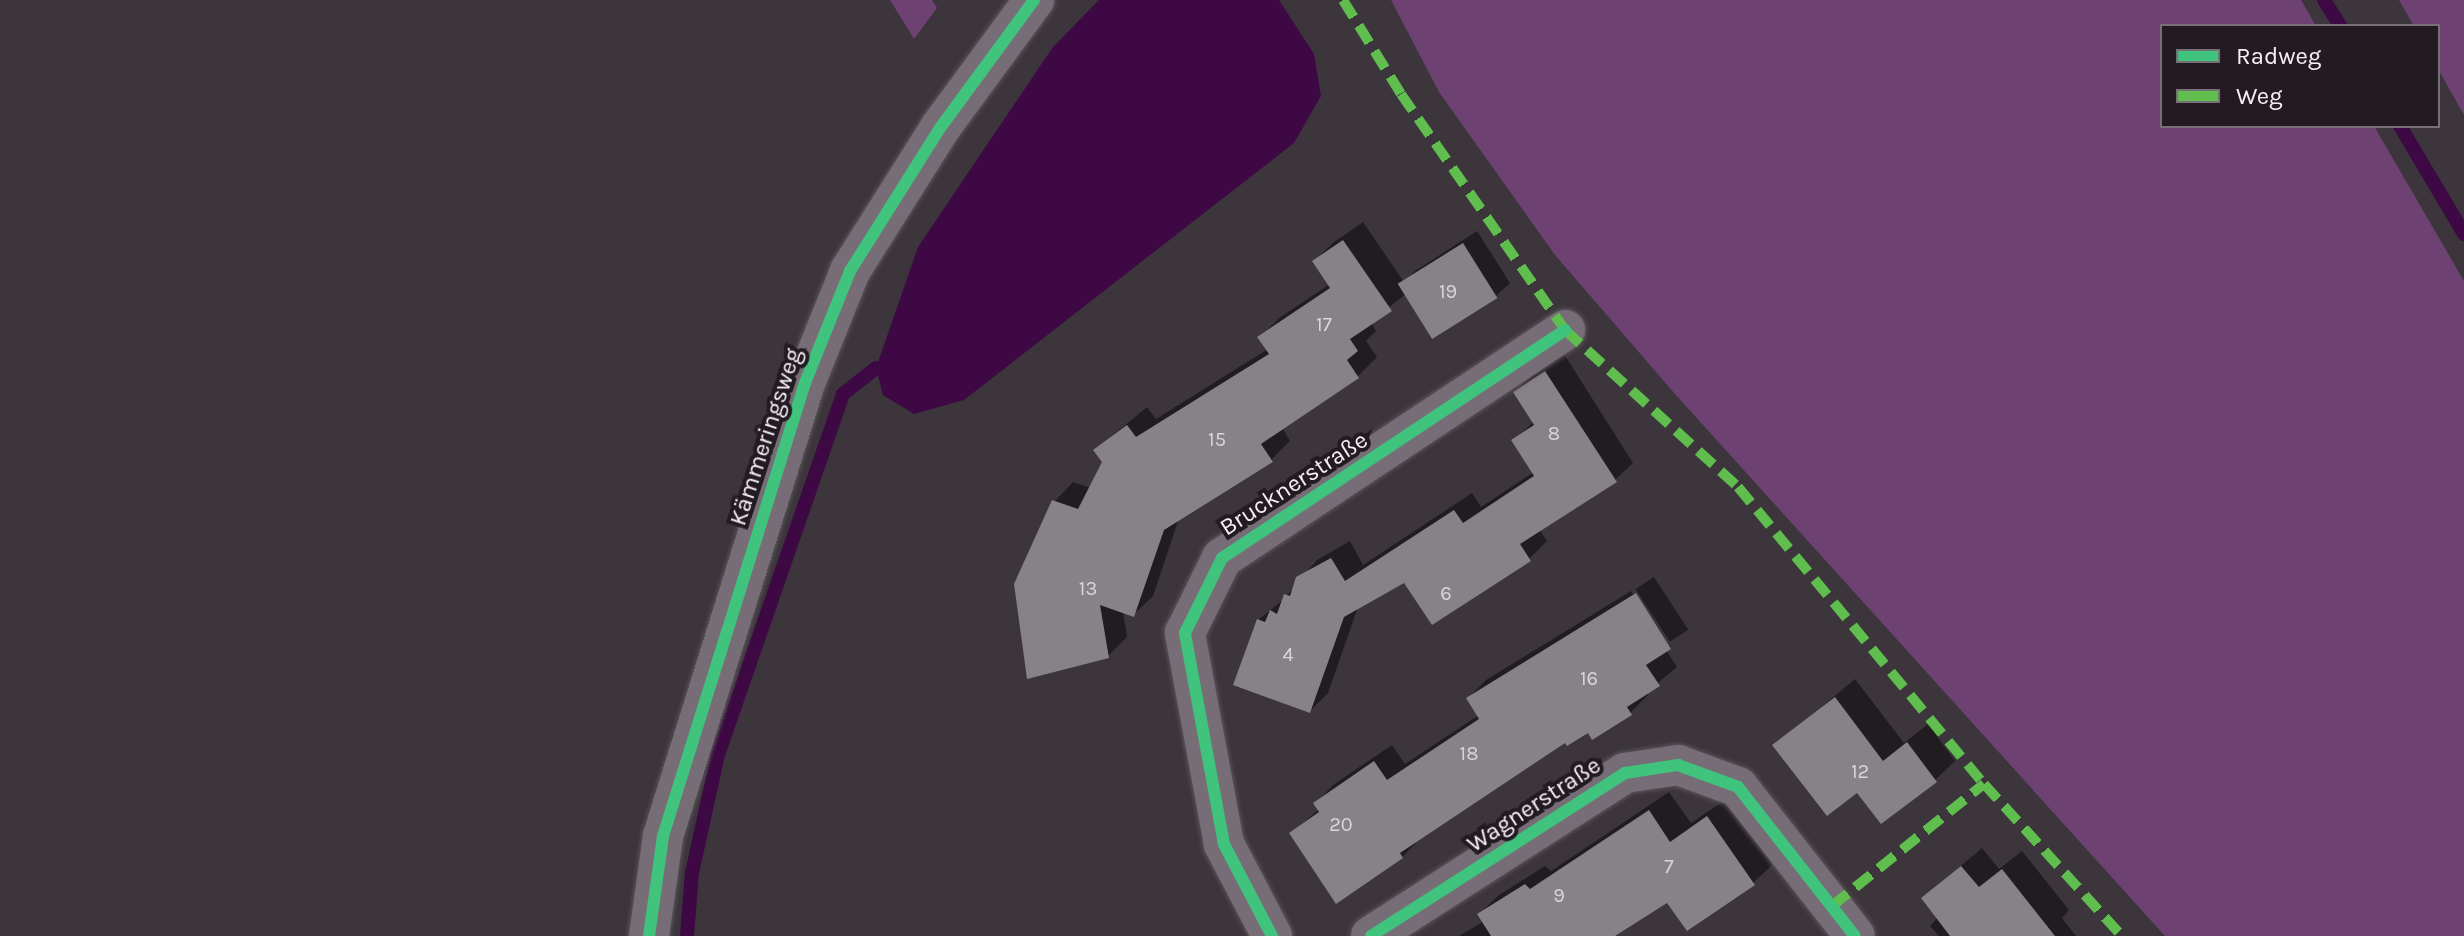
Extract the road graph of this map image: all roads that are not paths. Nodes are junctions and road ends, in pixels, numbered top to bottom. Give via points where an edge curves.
1 (1034, 0) edge
2 (1565, 330) dead end
3 (649, 936) edge
4 (1272, 936) edge
5 (1371, 936) edge
6 (1855, 936) edge

1 - 3 street, Kämmeringsweg via 940,128 850,271 805,383 671,808
2 - 4 street, Brucknerstraße via 1222,558 1185,633 1224,844
5 - 6 street, Wagnerstraße via 1625,773 1678,765 1738,787

